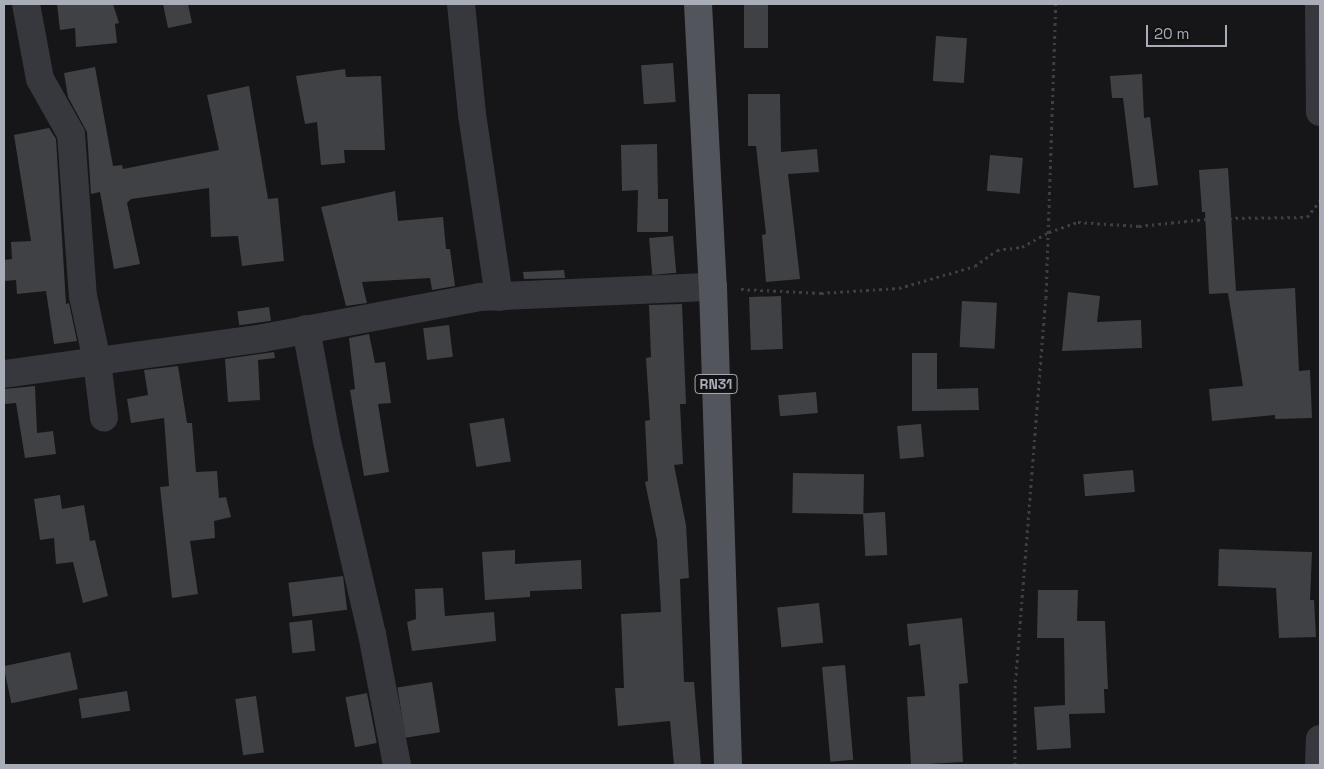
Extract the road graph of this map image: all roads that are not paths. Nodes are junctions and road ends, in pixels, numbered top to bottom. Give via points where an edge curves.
1 (26, 4) edge
2 (461, 4) edge
3 (698, 4) edge
4 (1319, 4) edge
5 (1320, 112) edge
6 (713, 287) junction
7 (499, 297) junction
8 (306, 329) junction
9 (98, 361) junction
10 (4, 374) edge
11 (104, 418) dead end
12 (1320, 739) edge
13 (397, 765) edge
14 (728, 765) edge
15 (1319, 765) edge

1 - 9 street via 40,79 71,134 83,296
2 - 7 street via 472,114
3 - 6 main road, RN31
4 - 5 street
6 - 7 street
6 - 14 main road, RN31
7 - 8 street via 480,297
8 - 9 street
8 - 13 street via 326,441 372,634
9 - 10 street
9 - 11 street
12 - 15 street

